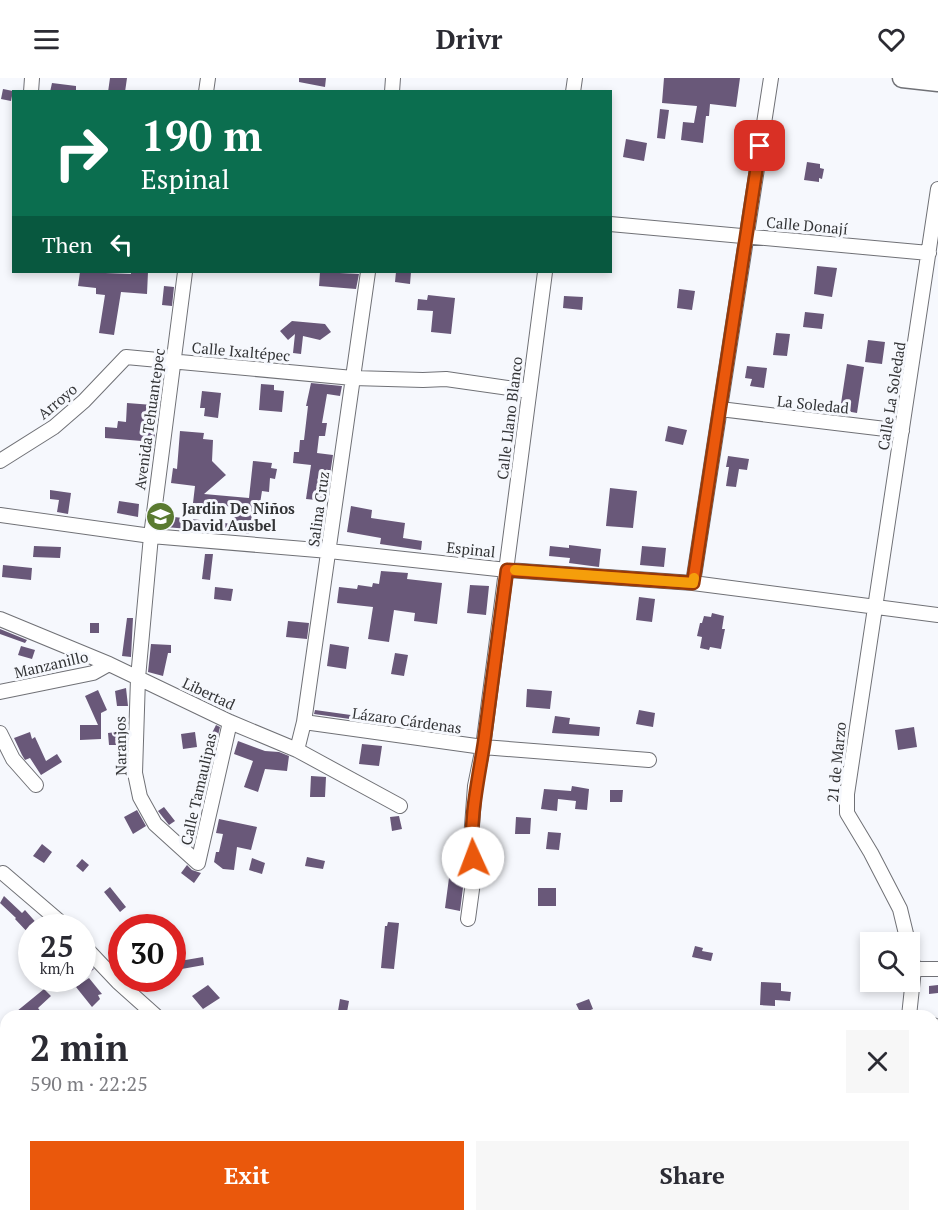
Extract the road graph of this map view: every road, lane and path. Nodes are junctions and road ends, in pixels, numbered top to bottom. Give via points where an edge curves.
1 (771, 78) edge
2 (902, 78) edge
3 (938, 82) edge
4 (938, 189) edge
5 (612, 224) edge
6 (745, 236) junction
7 (929, 253) junction
8 (185, 273) edge
9 (368, 273) edge
10 (545, 273) edge
11 (126, 357) joint
12 (174, 361) junction
13 (353, 378) junction
14 (530, 391) junction
15 (720, 409) junction
16 (902, 431) junction
17 (0, 461) edge
18 (0, 514) edge
19 (151, 536) junction
20 (329, 551) junction
21 (507, 570) junction
22 (693, 583) junction
23 (874, 608) junction
24 (938, 615) edge
25 (0, 619) edge
26 (109, 664) junction
27 (138, 678) junction
28 (0, 692) edge
29 (230, 722) junction
30 (304, 723) junction
31 (0, 733) edge
32 (483, 747) junction
33 (297, 750) junction
34 (649, 760) dead end
35 (36, 785) dead end
36 (400, 806) dead end
37 (198, 863) joint
38 (3, 873) dead end
39 (51, 914) edge
40 (468, 919) dead end
41 (906, 932) edge
42 (96, 959) edge
43 (920, 969) edge
44 (938, 969) edge
45 (912, 992) edge
46 (149, 1010) edge
47 (910, 1010) edge

1 - 6 street
2 - 3 main road
4 - 7 street, Calle La Soledad
5 - 6 street, Calle Donají
6 - 7 street, Calle Donají
6 - 15 street
7 - 16 street, Calle La Soledad
8 - 12 street, Avenida Tehuantepec
9 - 13 street, Salina Cruz
10 - 14 street, Calle Llano Blanco
11 - 12 street, Calle Ixaltépec
11 - 17 street, Arroyo via 54,427
12 - 13 street, Calle Ixaltépec
12 - 19 street, Avenida Tehuantepec
13 - 14 street, Calle Ixaltépec via 446,379
13 - 20 street, Salina Cruz
14 - 21 street, Calle Llano Blanco
15 - 16 street, La Soledad
15 - 22 street
16 - 23 street, Calle La Soledad
18 - 19 street, Espinal
19 - 20 street, Espinal
19 - 27 street, Avenida Tehuantepec
20 - 21 street, Espinal
20 - 30 street, Salina Cruz
21 - 22 street, Espinal
21 - 32 street, Calle Llano Blanco
22 - 23 street, Espinal
23 - 24 street, Espinal
23 - 41 street, 21 de Marzo via 851,759 847,813 900,909
25 - 26 street, Libertad
26 - 27 street, Libertad
26 - 28 street, Manzanillo via 93,673
27 - 29 street, Libertad
27 - 37 street, Naranjos via 135,773 140,797 155,824
29 - 33 street, Libertad
29 - 37 street, Calle Tamaulipas
30 - 32 street, Lázaro Cárdenas
30 - 33 street, Salina Cruz
31 - 35 street via 13,759
32 - 34 street, Lázaro Cárdenas
32 - 40 street, Calle Llano Blanco via 471,839 473,882
33 - 36 street, Libertad
38 - 39 street
42 - 46 street
43 - 44 street
45 - 47 street

